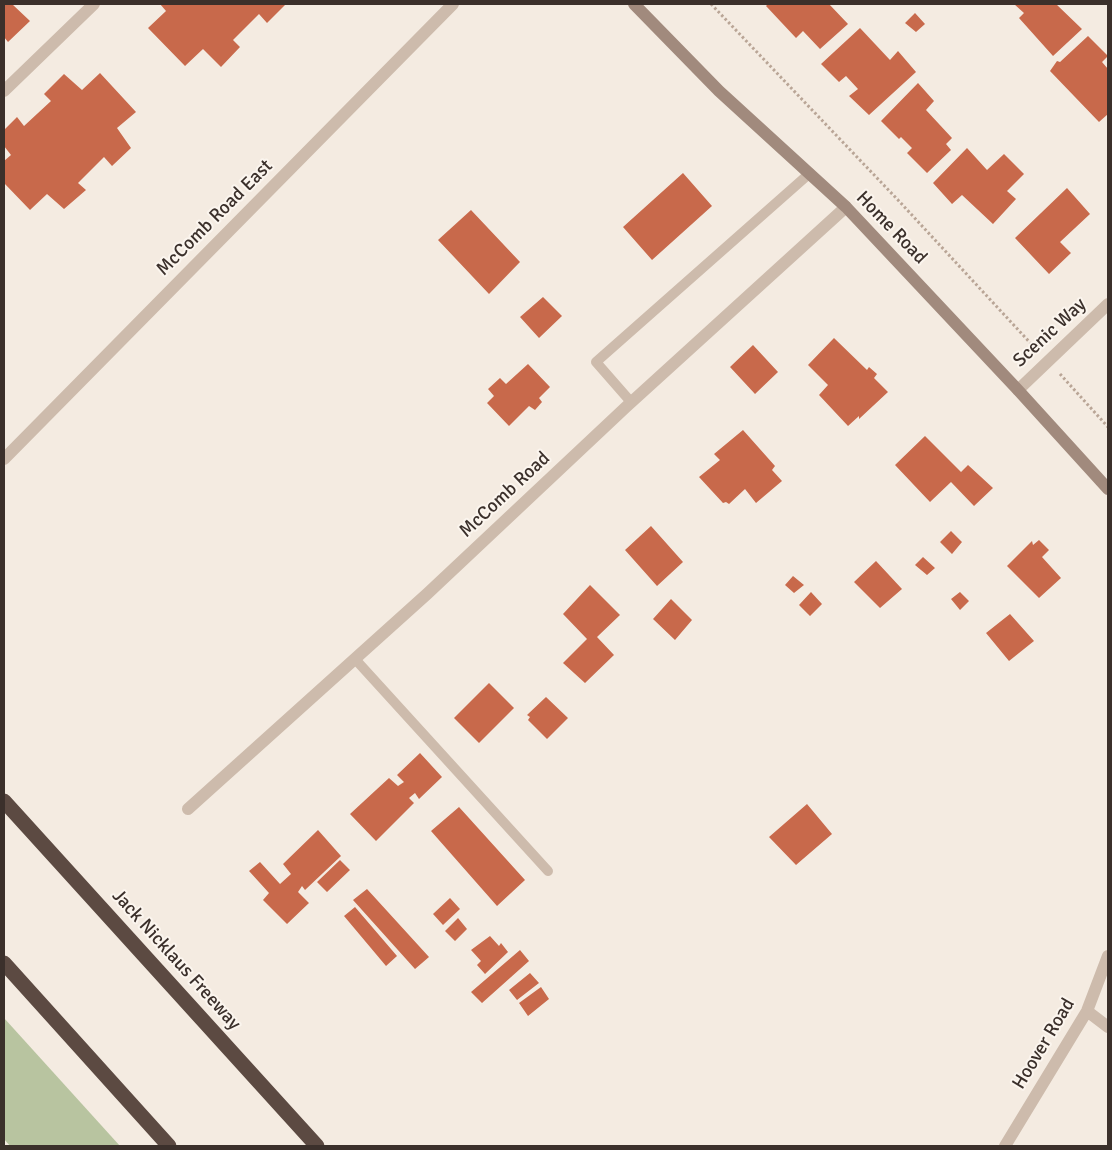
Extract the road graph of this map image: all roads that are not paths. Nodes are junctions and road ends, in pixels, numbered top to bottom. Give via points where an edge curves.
1 (94, 4) edge
2 (453, 4) edge
3 (634, 4) edge
4 (4, 90) edge
5 (810, 174) junction
6 (846, 207) junction
7 (1108, 304) edge
8 (1018, 390) junction
9 (631, 402) junction
10 (4, 459) edge
11 (1108, 489) edge
12 (355, 658) junction
13 (4, 801) edge
14 (188, 809) dead end
15 (548, 872) dead end
16 (1108, 956) edge
17 (4, 963) edge
18 (1087, 1011) junction
19 (1108, 1027) edge
20 (170, 1146) edge
21 (317, 1146) edge
22 (1004, 1146) edge

1 - 4 street
2 - 10 street, McComb Road East
3 - 5 street, Home Road via 719,91
5 - 6 street, Home Road
5 - 9 lane via 596,362
6 - 8 street, Home Road
6 - 9 street, McComb Road
7 - 8 street, Scenic Way
8 - 11 street, Home Road
9 - 12 street, McComb Road
12 - 14 street, McComb Road
12 - 15 lane
13 - 21 highway, Jack Nicklaus Freeway
16 - 18 street, Hoover Road
17 - 20 highway
18 - 19 street
18 - 22 street, Hoover Road

